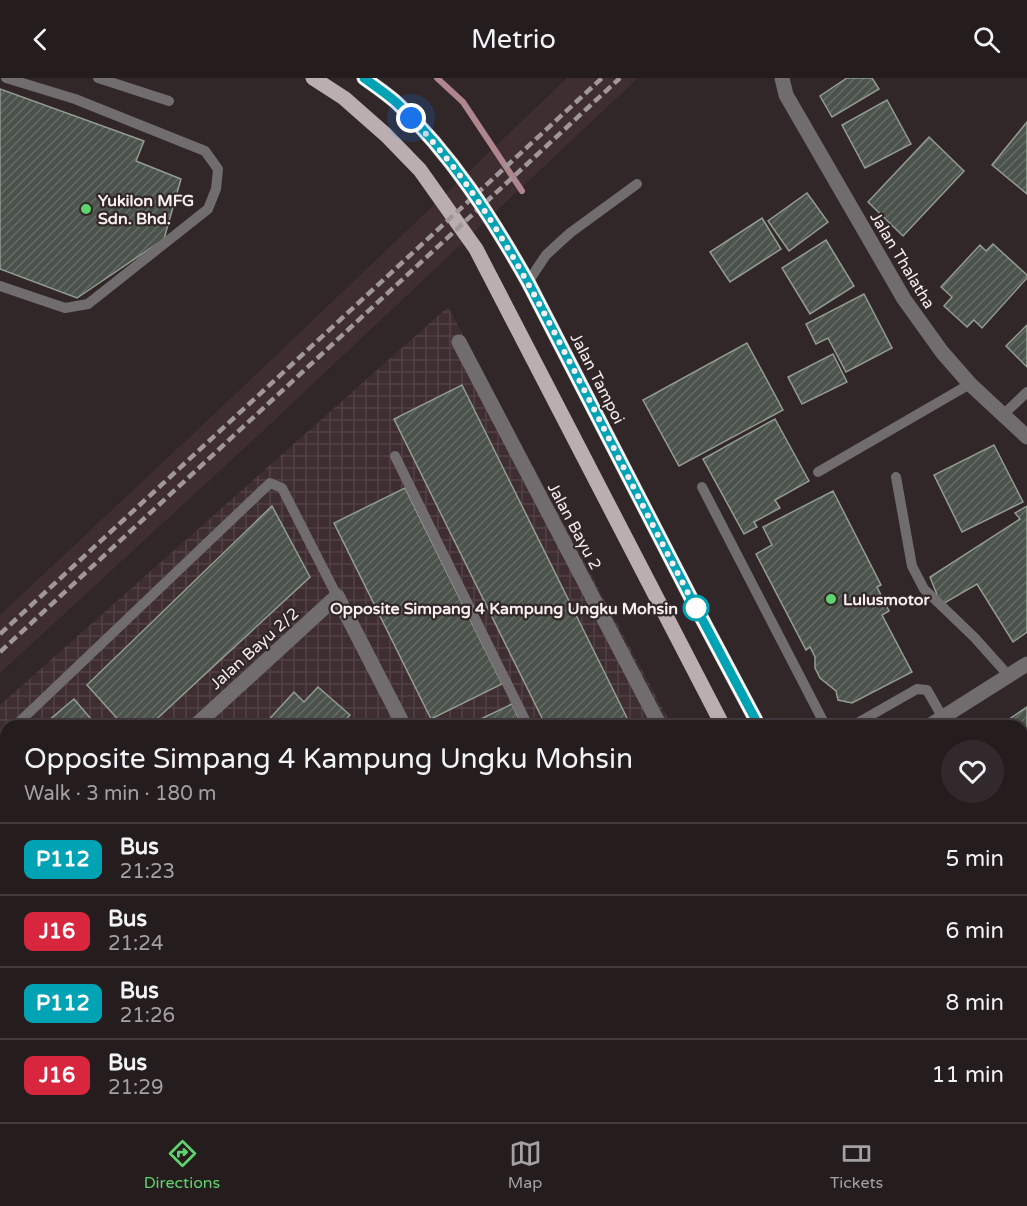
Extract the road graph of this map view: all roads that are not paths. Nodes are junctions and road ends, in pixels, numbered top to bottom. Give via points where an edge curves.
1 (6, 78) edge
2 (98, 78) edge
3 (312, 78) edge
4 (782, 78) edge
5 (369, 81) edge
6 (169, 101) dead end
7 (637, 184) dead end
8 (528, 282) junction
9 (0, 286) edge
10 (459, 342) dead end
11 (970, 384) junction
12 (1027, 392) edge
13 (1003, 415) junction
14 (1027, 437) edge
15 (395, 456) dead end
16 (818, 472) dead end
17 (896, 477) dead end
18 (702, 487) dead end
19 (337, 596) junction
20 (1027, 664) edge
21 (1008, 675) junction
22 (943, 718) junction
23 (21, 720) edge
24 (202, 720) edge
25 (401, 720) edge
26 (525, 720) edge
27 (657, 720) edge
28 (720, 720) edge
29 (756, 720) edge
30 (823, 720) edge
31 (863, 720) edge
32 (940, 720) edge

1 - 9 lane via 75,99 205,151 218,169 208,209 88,304 65,308
2 - 6 lane
3 - 28 main road via 344,98 420,170 476,249
4 - 11 street, Jalan Thalatha via 786,95 904,300
5 - 8 main road, Jalan Tampoi via 396,102 441,149 501,234
7 - 8 lane via 562,240
8 - 29 main road, Jalan Tampoi
10 - 27 street, Jalan Bayu 2
11 - 13 street, Jalan Thalatha
11 - 16 lane
12 - 13 lane
13 - 14 street, Jalan Thalatha
15 - 26 lane
17 - 21 lane via 912,566 924,590
18 - 30 lane
19 - 23 lane via 282,488 270,483
19 - 24 street, Jalan Bayu 2/2
19 - 25 street
20 - 21 street
21 - 22 street
22 - 31 lane via 927,690 917,689
22 - 32 street

